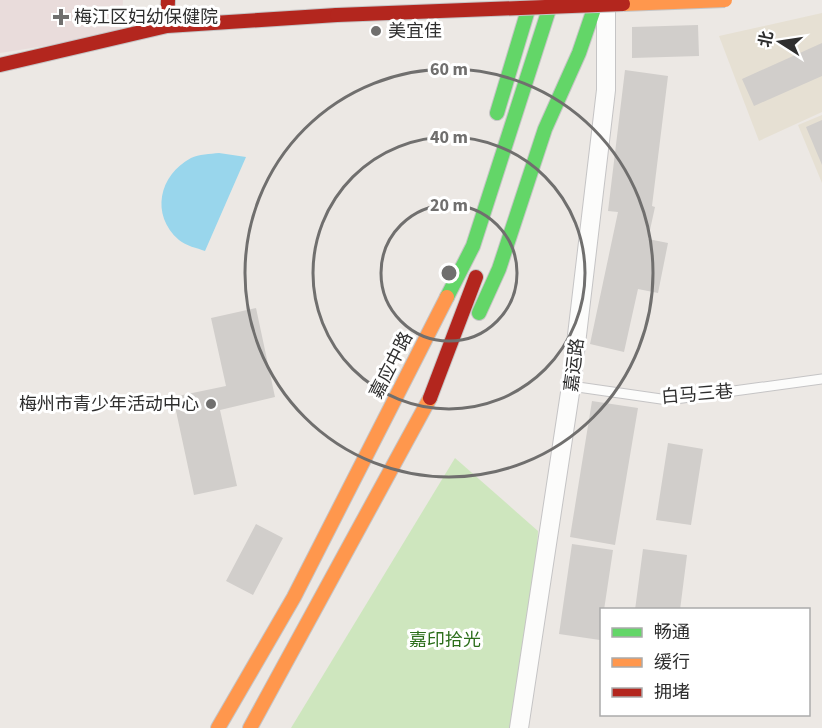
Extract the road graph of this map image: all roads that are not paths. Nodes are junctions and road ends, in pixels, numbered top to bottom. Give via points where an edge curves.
1 (168, 0) edge
2 (531, 0) edge
3 (552, 0) edge
4 (574, 0) edge
5 (597, 0) edge
6 (606, 0) edge
7 (725, 0) edge
8 (566, 22) dead end
9 (167, 26) junction
10 (0, 65) edge
11 (494, 125) dead end
12 (510, 177) dead end
13 (456, 247) dead end
14 (428, 333) junction
15 (822, 379) edge
16 (571, 386) junction
17 (428, 403) junction
18 (218, 728) edge
19 (250, 728) edge
20 (519, 728) edge

1 - 9 main road
2 - 11 main road
3 - 14 main road, 嘉应中路 via 473,246
4 - 8 main road
5 - 17 main road via 579,53 545,129 499,269 471,332
6 - 16 street, 嘉运路 via 606,90
7 - 9 main road, bridge via 337,15
9 - 10 main road
12 - 17 main road
13 - 14 main road
14 - 18 main road, 嘉应中路 via 294,597
15 - 16 lane, 白马三巷 via 668,400
16 - 20 street, 嘉运路
17 - 19 main road

